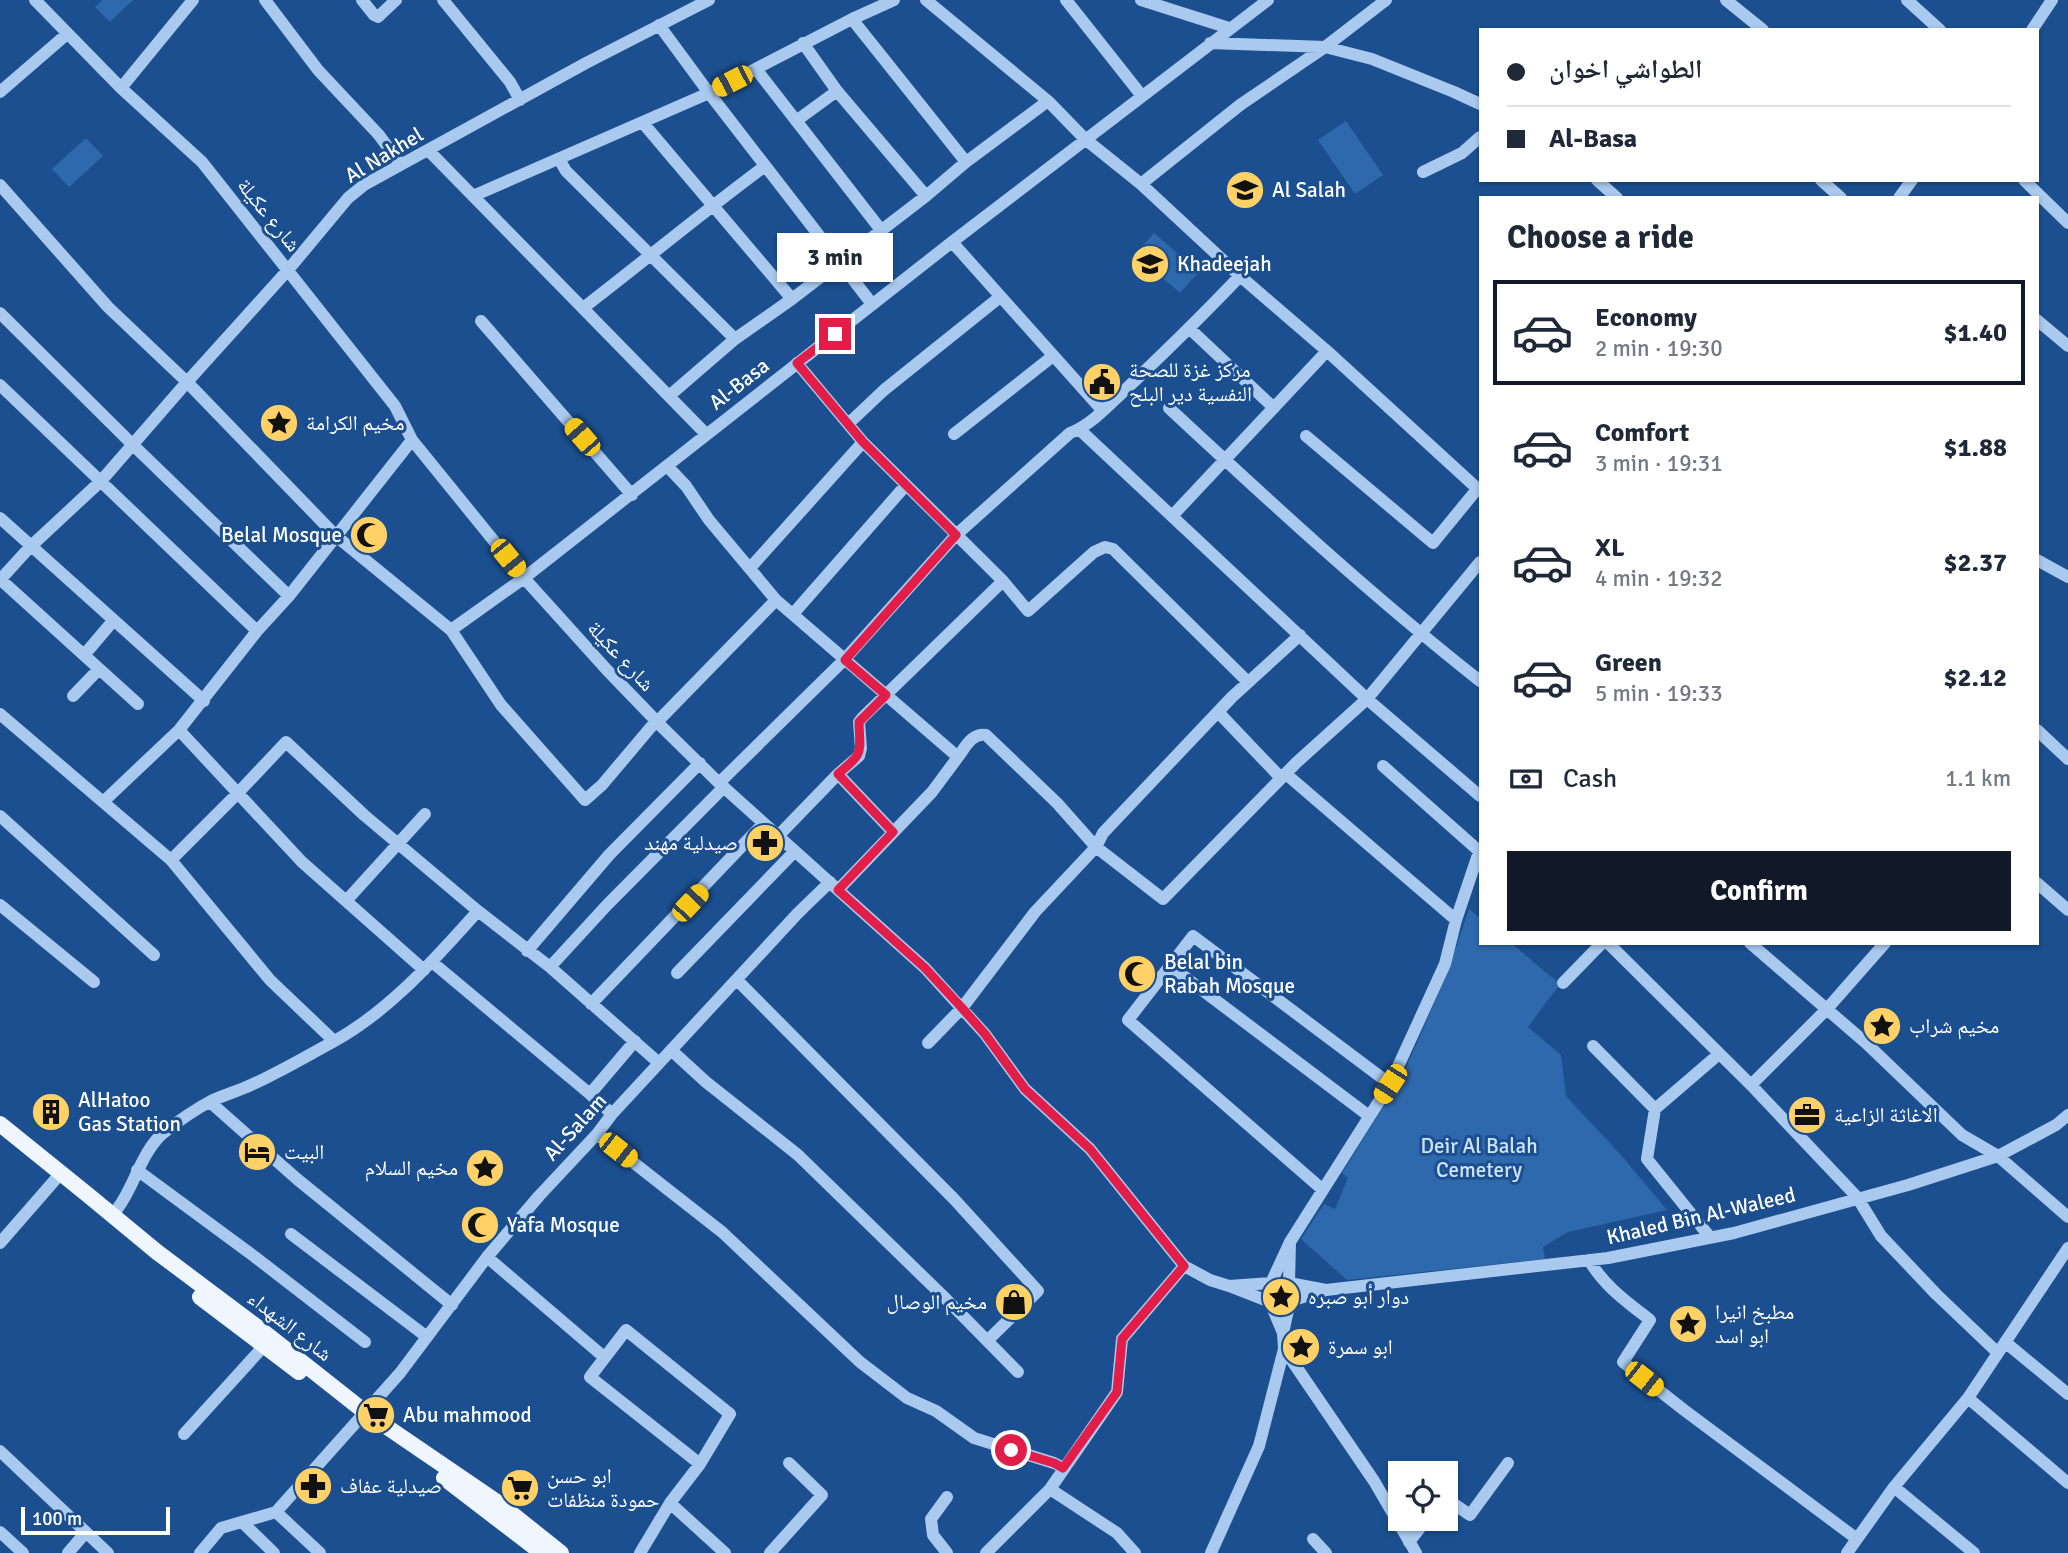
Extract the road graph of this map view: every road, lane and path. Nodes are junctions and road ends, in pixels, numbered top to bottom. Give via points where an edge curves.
1 (35, 0) edge
2 (193, 0) edge
3 (265, 0) edge
4 (362, 0) edge
5 (396, 0) edge
6 (443, 0) edge
7 (709, 0) edge
8 (894, 0) edge
9 (926, 0) edge
10 (1066, 0) edge
11 (1141, 0) edge
12 (1268, 0) edge
13 (1386, 0) edge
14 (1726, 0) edge
15 (1907, 0) edge
16 (2052, 0) edge
17 (852, 19) junction
18 (659, 25) junction
19 (1229, 28) junction
20 (1761, 28) edge
21 (1938, 28) edge
22 (2033, 28) edge
23 (67, 34) junction
24 (803, 43) junction
25 (1210, 43) junction
26 (1325, 47) junction
27 (756, 69) junction
28 (121, 88) junction
29 (837, 91) junction
30 (0, 92) edge
31 (709, 93) junction
32 (1142, 96) junction
33 (520, 100) junction
34 (1048, 101) junction
35 (1479, 104) edge
36 (796, 121) junction
37 (643, 123) junction
38 (1479, 138) edge
39 (1085, 139) junction
40 (428, 150) junction
41 (559, 159) junction
42 (966, 162) junction
43 (400, 164) junction
44 (765, 166) junction
45 (1423, 172) dead end
46 (1599, 182) edge
47 (1823, 182) edge
48 (2026, 182) edge
49 (1141, 184) junction
50 (0, 185) edge
51 (473, 196) junction
52 (926, 196) junction
53 (1615, 196) edge
54 (1839, 196) edge
55 (712, 205) junction
56 (2068, 223) edge
57 (881, 230) junction
58 (952, 242) junction
59 (652, 255) junction
60 (840, 262) junction
61 (288, 270) junction
62 (1240, 276) junction
63 (1000, 297) junction
64 (792, 299) junction
65 (872, 304) junction
66 (583, 308) junction
67 (0, 313) edge
68 (481, 321) dead end
69 (2039, 322) edge
70 (1190, 329) junction
71 (735, 339) junction
72 (2068, 346) edge
73 (1327, 351) junction
74 (1053, 356) junction
75 (797, 363) junction
76 (187, 382) junction
77 (0, 385) edge
78 (668, 396) junction
79 (1170, 408) dead end
80 (1274, 408) junction
81 (1102, 410) junction
82 (848, 424) junction
83 (1080, 430) junction
84 (706, 434) junction
85 (954, 434) dead end
86 (1306, 436) dead end
87 (412, 440) junction
88 (863, 442) junction
89 (132, 444) junction
90 (1226, 460) junction
91 (667, 466) junction
92 (101, 481) junction
93 (906, 485) junction
94 (1479, 489) edge
95 (632, 495) junction
96 (1173, 515) junction
97 (0, 519) edge
98 (956, 535) junction
99 (335, 536) junction
100 (30, 547) junction
101 (2039, 561) edge
102 (1479, 563) edge
103 (750, 568) junction
104 (2068, 577) edge
105 (524, 578) junction
106 (0, 580) edge
107 (1003, 581) junction
108 (289, 596) junction
109 (776, 600) junction
110 (793, 614) junction
111 (113, 621) junction
112 (452, 630) junction
113 (257, 631) junction
114 (1421, 634) junction
115 (1300, 635) junction
116 (85, 653) junction
117 (845, 660) junction
118 (99, 669) junction
119 (1479, 680) edge
120 (1248, 682) junction
121 (886, 695) junction
122 (74, 696) dead end
123 (1367, 699) junction
124 (204, 701) junction
125 (138, 704) dead end
126 (1217, 712) junction
127 (0, 714) edge
128 (657, 722) junction
129 (179, 730) junction
130 (2039, 732) edge
131 (958, 757) junction
132 (2068, 759) edge
133 (699, 763) junction
134 (1383, 766) dead end
135 (838, 774) junction
136 (1283, 776) junction
137 (722, 785) junction
138 (237, 794) junction
139 (1479, 795) edge
140 (103, 802) junction
141 (425, 814) dead end
142 (0, 816) edge
143 (763, 824) junction
144 (893, 832) junction
145 (778, 836) junction
146 (399, 843) junction
147 (1096, 847) junction
148 (1479, 849) edge
149 (795, 851) junction
150 (1479, 853) edge
151 (171, 859) junction
152 (2039, 885) edge
153 (834, 886) junction
154 (346, 901) junction
155 (0, 905) edge
156 (2068, 910) edge
157 (478, 911) junction
158 (1455, 920) junction
159 (1600, 945) edge
160 (1610, 945) edge
161 (1752, 945) edge
162 (1883, 945) edge
163 (527, 951) junction
164 (155, 955) dead end
165 (1169, 965) junction
166 (428, 966) junction
167 (550, 967) junction
168 (677, 974) dead end
169 (737, 980) junction
170 (94, 982) dead end
171 (1563, 983) dead end
172 (591, 1004) junction
173 (962, 1008) junction
174 (1826, 1010) junction
175 (334, 1041) junction
176 (635, 1041) junction
177 (928, 1043) dead end
178 (1593, 1046) dead end
179 (671, 1050) junction
180 (1720, 1054) junction
181 (659, 1063) junction
182 (1390, 1084) junction
183 (1751, 1085) junction
184 (590, 1094) junction
185 (210, 1102) junction
186 (1655, 1109) junction
187 (612, 1114) junction
188 (2068, 1115) edge
189 (1369, 1116) junction
190 (0, 1124) edge
191 (2056, 1125) junction
192 (2068, 1132) edge
193 (0, 1134) edge
194 (597, 1134) junction
195 (1998, 1156) junction
196 (137, 1170) junction
197 (58, 1177) junction
198 (1323, 1190) junction
199 (1857, 1197) junction
200 (111, 1215) junction
201 (2068, 1217) edge
202 (291, 1234) dead end
203 (1709, 1236) junction
204 (1290, 1242) junction
205 (0, 1243) edge
206 (2068, 1248) edge
207 (487, 1257) junction
208 (1589, 1260) junction
209 (1184, 1266) junction
210 (1271, 1283) junction
211 (1289, 1283) junction
212 (1229, 1286) junction
213 (1326, 1290) junction
214 (1290, 1301) junction
215 (1270, 1302) junction
216 (452, 1305) junction
217 (1283, 1333) junction
218 (427, 1336) junction
219 (988, 1340) junction
220 (365, 1342) dead end
221 (263, 1347) junction
222 (2002, 1347) junction
223 (1284, 1349) junction
224 (604, 1357) junction
225 (1018, 1372) dead end
226 (2068, 1394) edge
227 (1968, 1398) junction
228 (363, 1415) junction
229 (184, 1434) dead end
230 (0, 1451) edge
231 (789, 1463) dead end
232 (1508, 1463) dead end
233 (700, 1464) junction
234 (1063, 1468) junction
235 (2068, 1483) edge
236 (1894, 1487) junction
237 (1050, 1489) junction
238 (947, 1497) dead end
239 (670, 1503) junction
240 (1458, 1507) edge
241 (275, 1512) junction
242 (243, 1523) junction
243 (1421, 1531) edge
244 (0, 1532) edge
245 (86, 1532) junction
246 (1313, 1539) dead end
247 (1857, 1539) junction
248 (1413, 1547) edge
249 (939, 1551) edge
250 (23, 1553) edge
251 (68, 1553) edge
252 (107, 1553) edge
253 (200, 1553) edge
254 (274, 1553) edge
255 (320, 1553) edge
256 (542, 1553) edge
257 (561, 1553) edge
258 (640, 1553) edge
259 (725, 1553) edge
260 (770, 1553) edge
261 (986, 1553) edge
262 (1135, 1553) edge
263 (1211, 1553) edge
264 (1326, 1553) edge
265 (1847, 1553) edge
266 (1974, 1553) edge

1 - 23 street, شارع عكيلة
2 - 28 street
3 - 43 street via 318,70
4 - 5 street via 378,17
6 - 33 street
7 - 18 street, Al Nakhel
8 - 17 street
9 - 34 street
10 - 32 street
11 - 19 street
12 - 19 street, Al-Basa
13 - 26 street
14 - 20 street
15 - 21 street
16 - 22 street
17 - 24 street
17 - 42 street
18 - 31 street
18 - 33 street, Al Nakhel
19 - 25 street, Al-Basa
23 - 28 street, شارع عكيلة
23 - 30 street
24 - 27 street
24 - 29 street
25 - 26 street
25 - 32 street, Al-Basa
26 - 35 street via 1372,59
26 - 49 street via 1240,105
27 - 31 street
27 - 36 street
28 - 61 street, شارع عكيلة via 202,162
29 - 36 street
29 - 52 street
31 - 37 street
31 - 44 street
32 - 39 street, Al-Basa
33 - 40 street, Al Nakhel
34 - 39 street
34 - 42 street
36 - 57 street
37 - 41 street
37 - 55 street
38 - 45 street via 1462,153
39 - 49 street
39 - 58 street, Al-Basa
40 - 43 street, Al Nakhel
40 - 51 street
41 - 51 street
41 - 59 street
42 - 52 street
43 - 61 street, Al Nakhel via 348,198
44 - 55 street
44 - 60 street
46 - 53 street
47 - 54 street
48 - 56 street
49 - 62 street
50 - 76 street via 108,307
51 - 66 street
52 - 57 street
55 - 59 street
55 - 64 street
57 - 60 street
58 - 63 street
58 - 65 street, Al-Basa
59 - 66 street
59 - 71 street
60 - 64 street
60 - 65 street
61 - 76 street, Al Nakhel
61 - 87 street, شارع عكيلة via 395,406
62 - 70 street
62 - 73 street
63 - 74 street
63 - 82 street
64 - 71 street
65 - 75 street, Al-Basa
66 - 78 street
67 - 89 street
68 - 95 street
69 - 72 street
70 - 80 street
70 - 81 street
71 - 78 street
73 - 80 street
73 - 94 street
74 - 81 street
74 - 85 street
75 - 82 street
75 - 84 street, Al-Basa
76 - 89 street, Al Nakhel
76 - 99 street
77 - 92 street
78 - 84 street
79 - 90 street
80 - 90 street
81 - 83 street
82 - 88 street
83 - 96 street
83 - 98 street via 1070,433
84 - 91 street, Al-Basa
86 - 94 street via 1433,542
87 - 99 street
87 - 105 street, شارع عكيلة
88 - 93 street
88 - 103 street
89 - 92 street, Al Nakhel
89 - 108 street
90 - 96 street
90 - 114 street
91 - 95 street, Al-Basa
91 - 103 street
92 - 100 street, Al Nakhel
92 - 113 street
93 - 98 street
93 - 110 street
95 - 105 street, Al-Basa
96 - 115 street
97 - 100 street
98 - 107 street
98 - 117 street
99 - 108 street
99 - 112 street
100 - 106 street, Al Nakhel
100 - 111 street
101 - 104 street
102 - 114 street
103 - 109 street
105 - 112 street, Al-Basa
105 - 128 street, شارع عكيلة
106 - 116 street
107 - 120 street via 1028,611 1094,552 1113,549
107 - 121 street
108 - 113 street
109 - 110 street
109 - 128 street
110 - 117 street
111 - 116 street
111 - 124 street
112 - 128 street via 501,705 585,800
113 - 124 street
114 - 119 street
114 - 123 street
115 - 120 street
115 - 123 street
116 - 118 street
117 - 121 street
117 - 137 street
118 - 122 street
118 - 125 street
120 - 126 street
121 - 131 street
121 - 135 street via 859,722 859,756
123 - 136 street
123 - 139 street
124 - 129 street
126 - 136 street
126 - 147 street via 1103,833
127 - 140 street
128 - 133 street, شارع عكيلة
129 - 138 street
129 - 140 street
130 - 132 street
131 - 144 street, Al-Salam
131 - 147 street, Al-Salam via 973,737 986,735
133 - 137 street, شارع عكيلة
133 - 163 street via 609,855
134 - 148 street
135 - 144 street
135 - 145 street
136 - 147 street via 1163,899
136 - 158 street
137 - 143 street, شارع عكيلة
137 - 167 street
138 - 146 street via 286,742
138 - 151 street
138 - 154 street
140 - 151 street
141 - 146 street
142 - 164 street
143 - 145 street, شارع عكيلة
143 - 172 street
144 - 153 street, Al-Salam
145 - 149 street, شارع عكيلة
146 - 154 street
146 - 157 street
147 - 173 street via 1035,912
149 - 153 street, شارع عكيلة
149 - 168 street
150 - 158 street
151 - 175 street via 270,980
152 - 156 street
153 - 169 street, Al-Salam via 798,913
153 - 173 street, شارع عكيلة
154 - 166 street
155 - 170 street
157 - 163 street
157 - 166 street
158 - 182 street via 1445,964
159 - 171 street
160 - 180 street
161 - 174 street
162 - 174 street
163 - 167 street
165 - 182 street via 1193,936
165 - 189 street
165 - 198 street via 1128,1020
166 - 175 street via 377,1013
166 - 184 street
167 - 172 street
169 - 179 street, Al-Salam
169 - 219 street via 954,1199 1038,1291
172 - 176 street
173 - 177 street
173 - 209 street, شارع عكيلة via 1025,1089 1090,1149
174 - 183 street
174 - 195 street via 1962,1135
175 - 185 street
176 - 181 street
176 - 184 street
178 - 186 street
179 - 181 street, Al-Salam
179 - 219 street via 798,1155
180 - 183 street
180 - 186 street
181 - 187 street, Al-Salam
182 - 189 street
183 - 199 street
184 - 187 street
185 - 196 street via 160,1137
185 - 216 street
186 - 203 street via 1647,1159
187 - 194 street, Al-Salam
188 - 191 street, Khaled Bin Al-Waleed
189 - 198 street
190 - 197 main road, شارع الشهداء
191 - 192 street
191 - 195 street, Khaled Bin Al-Waleed
193 - 197 main road, شارع الشهداء
194 - 207 street, Al-Salam
194 - 234 street via 722,1232 860,1362 907,1398 936,1411 974,1438
195 - 199 street, Khaled Bin Al-Waleed
195 - 201 street
196 - 200 street via 121,1205
196 - 220 street
197 - 200 main road, شارع الشهداء
197 - 205 street
197 - 221 main road, شارع الشهداء
198 - 204 street
199 - 203 street, Khaled Bin Al-Waleed
199 - 222 street via 1881,1236 1936,1294
200 - 228 main road, شارع الشهداء
202 - 218 street
203 - 208 street, Khaled Bin Al-Waleed
204 - 210 street
204 - 211 street
206 - 222 street
207 - 216 street, Al-Salam
207 - 224 street
208 - 213 street, Khaled Bin Al-Waleed
208 - 247 street via 1598,1276 1650,1320 1623,1362
209 - 212 street, شارع عكيلة
209 - 234 street via 1122,1339 1117,1392
210 - 211 street
210 - 212 street
210 - 215 street via 1266,1294
211 - 213 street
211 - 214 street via 1293,1290
212 - 215 street, شارع عكيلة
213 - 214 street
214 - 215 street via 1282,1306
214 - 217 street
215 - 217 street
216 - 218 street, Al-Salam
217 - 223 street
218 - 228 street, Al-Salam
219 - 225 street
221 - 228 main road, شارع الشهداء
221 - 229 street
222 - 226 street
222 - 227 street
223 - 248 street
223 - 263 street via 1259,1446
224 - 233 street via 590,1377
224 - 233 street via 626,1330 730,1413
227 - 235 street
227 - 236 street
228 - 241 street, Al-Salam
228 - 256 main road, شارع الشهداء
228 - 257 main road, شارع الشهداء via 496,1502
230 - 245 street
231 - 260 street via 822,1495
232 - 240 street via 1470,1515
233 - 239 street
234 - 237 street
236 - 247 street
236 - 266 street
237 - 261 street
237 - 262 street via 1117,1533
238 - 249 street via 931,1519
239 - 258 street
239 - 259 street
241 - 242 street
241 - 255 street
242 - 253 street via 221,1528
242 - 254 street
243 - 248 street
244 - 250 street
245 - 251 street
245 - 252 street
246 - 264 street
247 - 265 street

